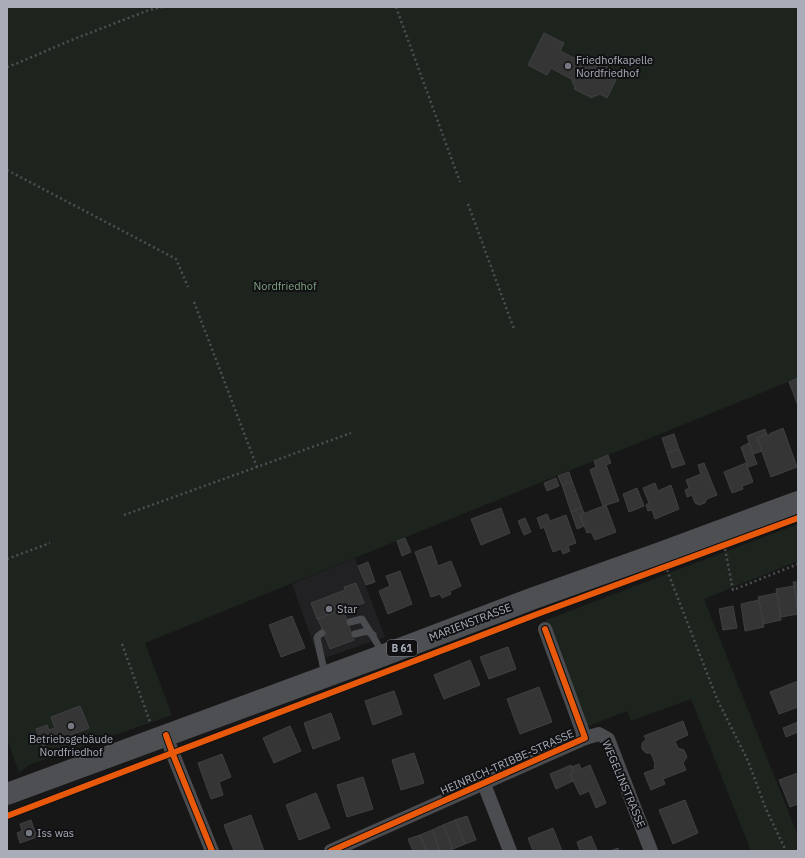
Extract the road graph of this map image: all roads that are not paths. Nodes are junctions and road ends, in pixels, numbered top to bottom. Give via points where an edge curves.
1 (798, 502) edge
2 (350, 622) dead end
3 (545, 629) dead end
4 (322, 633) dead end
5 (355, 634) dead end
6 (373, 635) junction
7 (327, 645) dead end
8 (320, 653) junction
9 (384, 655) junction
10 (326, 677) junction
11 (159, 731) junction
12 (585, 738) junction
13 (484, 784) junction
14 (7, 794) edge
15 (212, 851) edge
16 (331, 851) edge
17 (510, 851) edge
18 (651, 851) edge

1 - 9 main road, MARIENSTRASSE / B 61
2 - 6 lane via 362,620
3 - 12 street, HEINRICH-TRIBBE-STRASSE
4 - 8 lane via 317,638
5 - 6 lane via 367,631
6 - 9 lane
7 - 8 lane
8 - 10 lane
9 - 10 main road, MARIENSTRASSE / B 61
10 - 11 main road, MARIENSTRASSE / B 61
11 - 14 main road, MARIENSTRASSE / B 61
11 - 15 street via 172,752
12 - 13 street, HEINRICH-TRIBBE-STRASSE
12 - 18 street, WEGELINSTRASSE via 599,734 608,739
13 - 16 street, HEINRICH-TRIBBE-STRASSE
13 - 17 street

